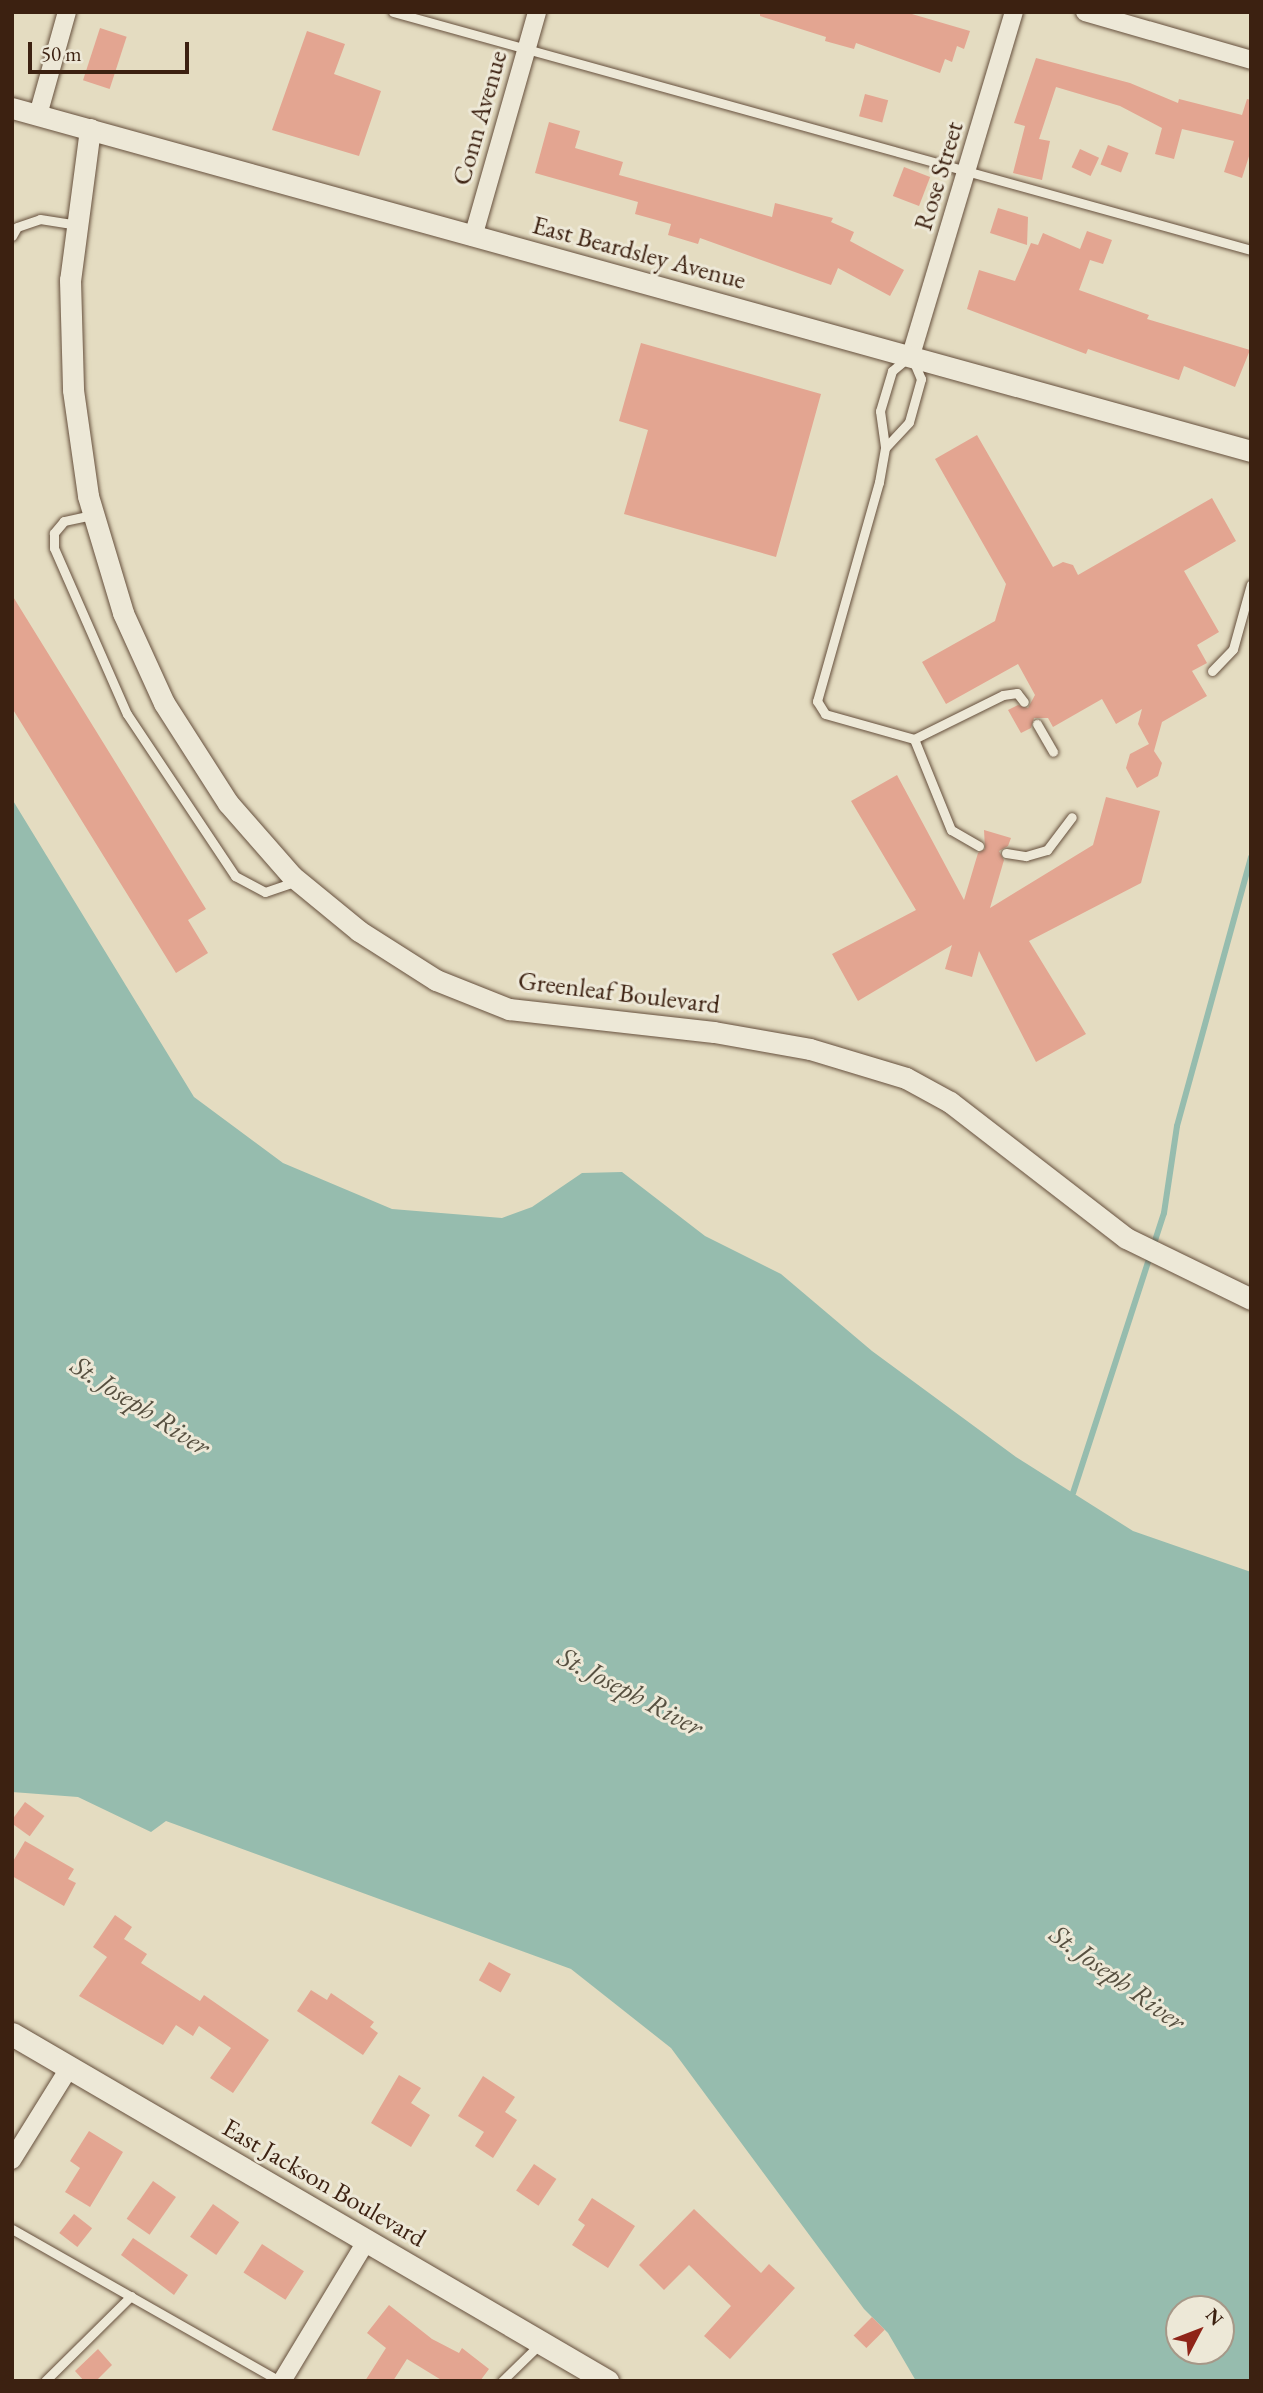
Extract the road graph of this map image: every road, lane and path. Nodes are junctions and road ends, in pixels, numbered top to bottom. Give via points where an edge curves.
1 (67, 12) edge
2 (393, 12) edge
3 (537, 12) edge
4 (1014, 12) edge
5 (1085, 12) edge
6 (526, 49) junction
7 (1251, 60) edge
8 (12, 108) edge
9 (38, 115) junction
10 (90, 129) junction
11 (968, 172) junction
12 (77, 225) junction
13 (12, 236) edge
14 (473, 237) junction
15 (1251, 250) edge
16 (911, 355) junction
17 (885, 448) junction
18 (1251, 451) edge
19 (94, 514) junction
20 (1251, 584) edge
21 (1212, 671) dead end
22 (1024, 702) dead end
23 (1037, 724) dead end
24 (914, 739) junction
25 (1053, 752) dead end
26 (1072, 817) dead end
27 (979, 846) dead end
28 (1006, 853) dead end
29 (298, 881) junction
30 (1251, 1299) edge
31 (12, 2034) edge
32 (70, 2067) junction
33 (12, 2160) edge
34 (12, 2229) edge
35 (367, 2240) junction
36 (131, 2296) junction
37 (542, 2343) junction
38 (45, 2381) edge
39 (281, 2381) edge
40 (502, 2381) edge
41 (607, 2381) edge

1 - 9 street
2 - 6 lane
3 - 6 street, Conn Avenue
4 - 11 street, Rose Street
5 - 7 street
6 - 11 lane
6 - 14 street, Conn Avenue
8 - 9 street, East Beardsley Avenue
9 - 10 street, East Beardsley Avenue
10 - 12 street, Greenleaf Boulevard
10 - 14 street, East Beardsley Avenue
11 - 15 lane
11 - 16 street, Rose Street
12 - 13 lane via 40,219 17,227
12 - 19 street, Greenleaf Boulevard via 70,280 74,390
14 - 16 street, East Beardsley Avenue
16 - 17 lane via 892,371 880,411
16 - 17 lane via 921,379 909,422
16 - 18 street, East Beardsley Avenue
17 - 24 lane via 817,701 825,714
19 - 29 street, Greenleaf Boulevard via 123,613 164,703 228,803
19 - 29 lane via 64,522 54,533 54,548 127,714 235,876 265,892
20 - 21 lane via 1233,649
22 - 24 lane via 1017,693 1003,695 955,723 936,725
23 - 25 lane
24 - 27 lane via 951,830
26 - 28 lane via 1047,850 1026,856
29 - 30 street, Greenleaf Boulevard via 359,931 436,979 509,1009 714,1032 810,1049 906,1079 950,1102 1126,1238
31 - 32 main road, East Jackson Boulevard
32 - 33 street
32 - 35 main road, East Jackson Boulevard
34 - 36 lane
35 - 37 main road, East Jackson Boulevard
35 - 39 street
36 - 38 lane
36 - 39 lane
37 - 40 lane
37 - 41 main road, East Jackson Boulevard

